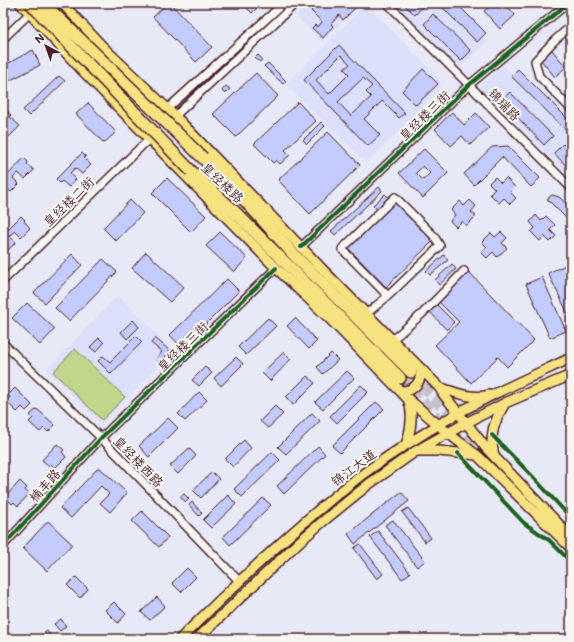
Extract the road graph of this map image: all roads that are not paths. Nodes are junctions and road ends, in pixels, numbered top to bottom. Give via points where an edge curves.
1 (20, 3) edge
2 (40, 3) edge
3 (43, 3) edge
4 (62, 3) edge
5 (284, 3) edge
6 (296, 3) edge
7 (386, 3) edge
8 (568, 3) edge
9 (30, 8) edge
10 (571, 26) edge
11 (3, 39) edge
12 (103, 47) junction
13 (80, 68) junction
14 (470, 85) junction
15 (167, 109) junction
16 (571, 109) edge
17 (175, 116) junction
18 (150, 138) junction
19 (191, 171) junction
20 (571, 188) edge
21 (239, 194) junction
22 (268, 212) junction
23 (224, 213) junction
24 (301, 247) junction
25 (276, 268) junction
26 (464, 271) dead end
27 (3, 280) edge
28 (388, 296) junction
29 (366, 314) junction
30 (392, 340) junction
31 (3, 343) edge
32 (571, 358) edge
33 (416, 371) junction
34 (571, 375) edge
35 (400, 378) tunnel mouth
36 (439, 387) junction
37 (502, 391) junction
38 (404, 395) junction
39 (505, 403) junction
40 (458, 413) junction
41 (466, 423) junction
42 (438, 425) junction
43 (448, 434) junction
44 (101, 438) junction
45 (406, 445) junction
46 (416, 451) junction
47 (478, 456) junction
48 (494, 456) junction
49 (571, 537) edge
50 (3, 546) edge
51 (571, 548) edge
52 (239, 581) junction
53 (180, 639) edge
54 (197, 639) edge

1 - 9 main road
2 - 9 street
3 - 21 highway, 皇经楼路, bridge
4 - 12 main road
5 - 15 street
6 - 17 street
7 - 14 street, 锦瑞路
8 - 14 street, 皇经楼三街
9 - 11 street
9 - 13 main road
9 - 19 highway, 皇经楼路, bridge
10 - 16 street via 535,61 538,76
12 - 13 main road via 90,40 82,40 75,45 75,56
12 - 15 main road
13 - 18 main road
14 - 20 street, 锦瑞路
14 - 24 street, 皇经楼三街
15 - 17 main road
17 - 22 main road
18 - 23 main road
18 - 27 street, 皇经楼二街
19 - 23 highway
19 - 35 highway, 皇经楼路
21 - 22 highway
21 - 33 highway, 皇经楼路 via 295,256
22 - 24 main road
23 - 25 main road
24 - 29 main road
25 - 38 main road
25 - 44 street, 皇经楼三街
26 - 30 street
28 - 28 street via 440,246 434,236 396,197 342,249
28 - 29 street
29 - 30 main road
30 - 33 main road
31 - 44 street, 皇经楼西路
32 - 37 main road, 锦江大道
33 - 36 main road
33 - 38 main road via 420,380
34 - 39 main road, 锦江大道
36 - 37 main road via 463,395 484,396
36 - 40 main road
37 - 40 main road, 锦江大道
38 - 42 main road
38 - 45 main road via 411,408 410,435
39 - 41 main road, 锦江大道
39 - 48 main road via 495,421 492,435
40 - 41 main road
40 - 42 main road, 锦江大道
41 - 43 main road, 锦江大道
41 - 48 main road
42 - 43 main road
42 - 45 main road, 锦江大道
43 - 46 main road, 锦江大道
43 - 47 main road
44 - 50 street, 楠丰路
44 - 52 street, 皇经楼西路
45 - 52 main road, 锦江大道 via 356,479
46 - 47 main road
46 - 54 main road, 锦江大道 via 327,518
47 - 51 main road
48 - 49 main road
52 - 53 main road, 锦江大道

